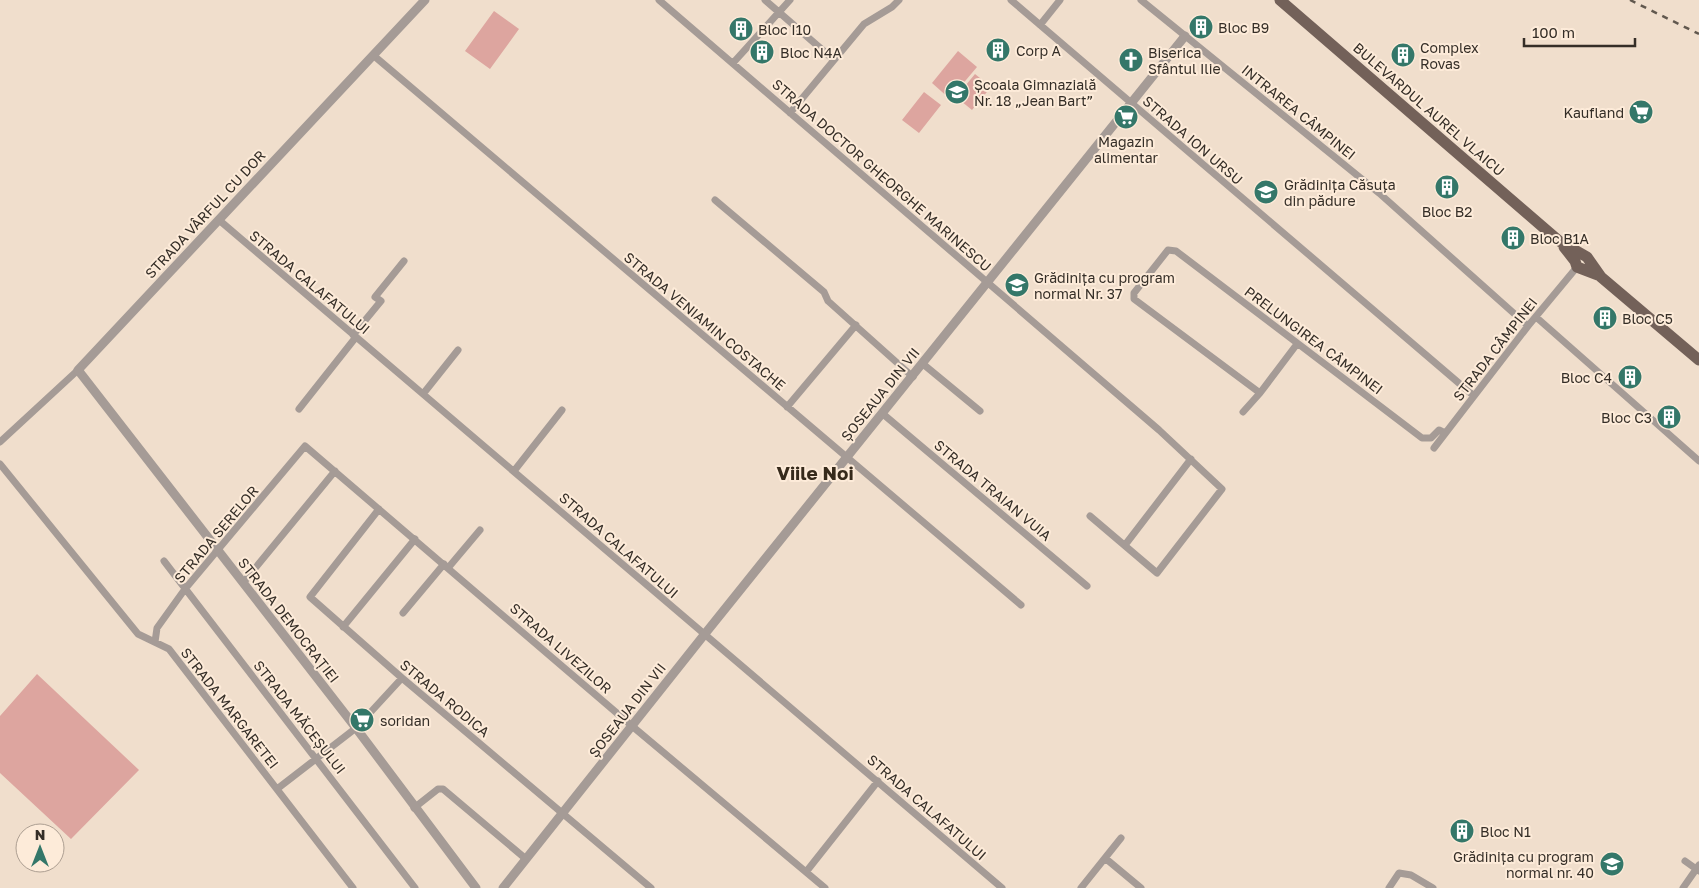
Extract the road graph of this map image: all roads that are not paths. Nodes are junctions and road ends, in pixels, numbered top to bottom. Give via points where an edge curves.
1 (425, 0) edge
2 (659, 0) edge
3 (765, 0) edge
4 (790, 0) edge
5 (899, 0) edge
6 (1011, 0) edge
7 (1060, 0) edge
8 (1142, 0) edge
9 (1280, 0) edge
10 (779, 12) junction
11 (1040, 25) junction
12 (1185, 36) junction
13 (373, 55) junction
14 (834, 60) junction
15 (733, 64) junction
16 (1131, 103) junction
17 (790, 113) junction
18 (715, 200) dead end
19 (219, 220) junction
20 (404, 261) dead end
21 (1581, 263) junction
22 (987, 282) junction
23 (1536, 317) junction
24 (856, 325) junction
25 (1528, 326) junction
26 (355, 336) junction
27 (1297, 344) junction
28 (458, 350) dead end
29 (1699, 360) edge
30 (923, 364) junction
31 (78, 370) junction
32 (913, 377) junction
33 (1260, 393) junction
34 (423, 394) junction
35 (1474, 396) junction
36 (787, 407) junction
37 (299, 409) dead end
38 (562, 410) dead end
39 (980, 411) dead end
40 (1243, 412) dead end
41 (882, 414) junction
42 (1445, 433) junction
43 (0, 442) edge
44 (305, 446) joint
45 (1434, 448) dead end
46 (846, 457) junction
47 (1191, 460) junction
48 (1699, 461) edge
49 (0, 464) edge
50 (335, 471) junction
51 (514, 471) junction
52 (379, 509) junction
53 (1090, 516) dead end
54 (480, 530) dead end
55 (415, 539) junction
56 (1125, 546) junction
57 (218, 549) junction
58 (164, 561) dead end
59 (446, 566) junction
60 (243, 583) junction
61 (1087, 586) dead end
62 (185, 589) junction
63 (1021, 605) dead end
64 (403, 613) dead end
65 (343, 627) junction
66 (704, 635) junction
67 (155, 642) junction
68 (402, 678) junction
69 (632, 726) junction
70 (356, 728) junction
71 (317, 760) junction
72 (878, 781) junction
73 (277, 789) junction
74 (414, 808) junction
75 (562, 814) junction
76 (1121, 838) dead end
77 (1105, 858) junction
78 (526, 859) junction
79 (1685, 861) dead end
80 (1698, 869) edge
81 (806, 872) junction
82 (353, 888) edge
83 (415, 888) edge
84 (476, 888) edge
85 (503, 888) edge
86 (651, 888) edge
87 (825, 888) edge
88 (1002, 888) edge
89 (1081, 888) edge
90 (1141, 888) edge
91 (1388, 888) edge
92 (1432, 888) edge
93 (1683, 888) edge

1 - 13 street, STRADA VÂRFUL CU DOR
2 - 15 street, STRADA DOCTOR GHEORGHE MARINESCU
3 - 10 street
4 - 10 street
5 - 14 street via 864,24
6 - 11 street, STRADA ION URSU
7 - 11 street
8 - 12 street, INTRAREA CÂMPINEI
9 - 21 main road, BULEVARDUL AUREL VLAICU
10 - 14 street
10 - 15 street
11 - 16 street, STRADA ION URSU
12 - 16 street, ȘOSEAUA DIN VII
12 - 25 street, INTRAREA CÂMPINEI via 1379,193
13 - 19 street, STRADA VÂRFUL CU DOR
13 - 36 street, STRADA VENIAMIN COSTACHE
14 - 17 street
15 - 17 street, STRADA DOCTOR GHEORGHE MARINESCU
16 - 22 street, ȘOSEAUA DIN VII
16 - 35 street, STRADA ION URSU
17 - 22 street, STRADA DOCTOR GHEORGHE MARINESCU
18 - 24 street via 824,292 828,301
19 - 26 street, STRADA CALAFATULUI
19 - 31 street, STRADA VÂRFUL CU DOR
20 - 26 street via 375,297 380,301
21 - 23 street, STRADA CÂMPINEI
21 - 29 main road, BULEVARDUL AUREL VLAICU
22 - 30 street, ȘOSEAUA DIN VII
22 - 47 street, STRADA DOCTOR GHEORGHE MARINESCU
23 - 25 street, STRADA CÂMPINEI
23 - 48 street
24 - 32 street
24 - 36 street
25 - 35 street, STRADA CÂMPINEI
26 - 34 street, STRADA CALAFATULUI
26 - 37 street
27 - 33 street
27 - 33 street, PRELUNGIREA CÂMPINEI via 1176,251 1168,250 1134,293 1134,299
27 - 42 street, PRELUNGIREA CÂMPINEI via 1422,438 1431,438 1439,430
28 - 34 street
30 - 32 street, ȘOSEAUA DIN VII
30 - 39 street
31 - 43 street, STRADA VÂRFUL CU DOR
31 - 57 street, STRADA DEMOCRAȚIEI
32 - 41 street, ȘOSEAUA DIN VII
33 - 40 street
34 - 51 street, STRADA CALAFATULUI
35 - 42 street, STRADA CÂMPINEI
36 - 46 street, STRADA VENIAMIN COSTACHE
38 - 51 street
41 - 46 street, ȘOSEAUA DIN VII
41 - 61 street, STRADA TRAIAN VUIA
42 - 45 street, STRADA CÂMPINEI
44 - 50 street, STRADA LIVEZILOR
44 - 57 street, STRADA SERELOR
46 - 63 street, STRADA VENIAMIN COSTACHE
46 - 66 street, ȘOSEAUA DIN VII
47 - 56 street
47 - 56 street, STRADA DOCTOR GHEORGHE MARINESCU via 1222,489 1157,573
49 - 67 street, STRADA MARGARETEI via 138,634
50 - 52 street, STRADA LIVEZILOR
50 - 60 street
51 - 66 street, STRADA CALAFATULUI
52 - 55 street, STRADA LIVEZILOR
52 - 65 street, STRADA RODICA via 310,597
53 - 56 street
54 - 59 street
55 - 59 street, STRADA LIVEZILOR
55 - 65 street
57 - 60 street, STRADA DEMOCRAȚIEI
57 - 62 street, STRADA SERELOR
58 - 62 street, STRADA MĂCEȘULUI
59 - 64 street
59 - 69 street, STRADA LIVEZILOR
60 - 70 street, STRADA DEMOCRAȚIEI
62 - 67 street, STRADA SERELOR via 156,628
62 - 71 street, STRADA MĂCEȘULUI
65 - 68 street, STRADA RODICA
66 - 69 street, ȘOSEAUA DIN VII
66 - 72 street, STRADA CALAFATULUI
67 - 73 street, STRADA MARGARETEI via 169,649
68 - 70 street
68 - 75 street, STRADA RODICA
69 - 75 street, ȘOSEAUA DIN VII
69 - 81 street, STRADA LIVEZILOR
70 - 71 street
70 - 74 street, STRADA DEMOCRAȚIEI
71 - 73 street
71 - 83 street, STRADA MĂCEȘULUI
72 - 81 street
72 - 88 street, STRADA CALAFATULUI
73 - 82 street, STRADA MARGARETEI
74 - 78 street via 438,789 443,789
74 - 84 street, STRADA DEMOCRAȚIEI
75 - 78 street, ȘOSEAUA DIN VII
75 - 86 street, STRADA RODICA
76 - 77 street
77 - 89 street
77 - 90 street
78 - 85 street, ȘOSEAUA DIN VII
79 - 80 street
80 - 93 street
81 - 87 street, STRADA LIVEZILOR
91 - 92 street via 1399,873 1411,875

